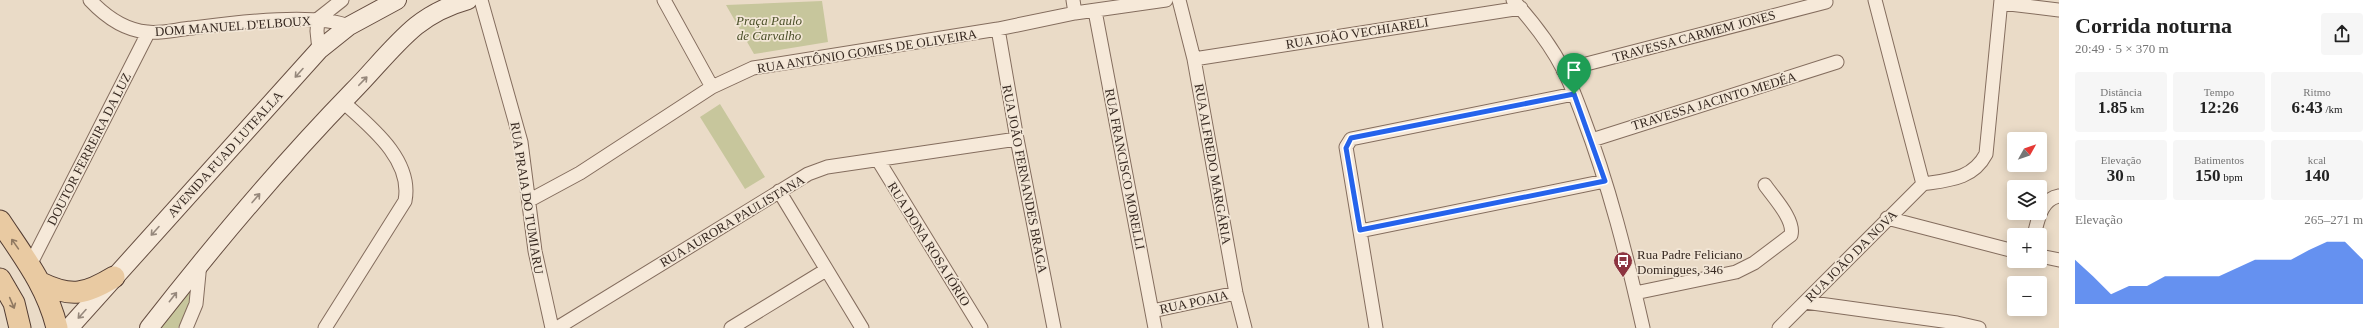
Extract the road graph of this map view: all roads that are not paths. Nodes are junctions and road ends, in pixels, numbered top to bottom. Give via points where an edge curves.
1 (90, 0) edge
2 (342, 0) edge
3 (397, 0) edge
4 (468, 0) edge
5 (481, 0) edge
6 (664, 0) edge
7 (1073, 0) edge
8 (1166, 0) edge
9 (1179, 0) edge
10 (1875, 0) edge
11 (1826, 2) dead end
12 (2001, 2) edge
13 (1517, 4) edge
14 (2059, 10) edge
15 (1094, 11) junction
16 (1075, 13) junction
17 (318, 19) junction
18 (349, 26) junction
19 (998, 29) junction
20 (148, 33) junction
21 (319, 50) junction
22 (1194, 59) junction
23 (1836, 62) dead end
24 (1563, 70) junction
25 (712, 87) junction
26 (1574, 94) junction
27 (343, 102) junction
28 (1017, 139) junction
29 (1592, 140) junction
30 (878, 160) junction
31 (1605, 181) junction
32 (1923, 184) junction
33 (1765, 185) dead end
34 (779, 191) junction
35 (2059, 196) edge
36 (530, 200) junction
37 (1887, 218) junction
38 (0, 221) edge
39 (2037, 228) edge
40 (1360, 230) junction
41 (2007, 249) edge
42 (2047, 257) edge
43 (2059, 260) edge
44 (200, 263) junction
45 (30, 265) junction
46 (826, 270) junction
47 (114, 277) junction
48 (0, 279) edge
49 (42, 283) junction
50 (1236, 293) junction
51 (1635, 293) junction
52 (1805, 302) junction
53 (1152, 311) junction
54 (20, 328) edge
55 (57, 328) edge
56 (69, 328) edge
57 (149, 328) edge
58 (186, 328) edge
59 (325, 328) edge
60 (552, 328) edge
61 (557, 328) edge
62 (731, 328) edge
63 (862, 328) edge
64 (981, 328) edge
65 (1054, 328) edge
66 (1155, 328) edge
67 (1245, 328) edge
68 (1376, 328) edge
69 (1643, 328) edge
70 (1779, 328) edge
71 (1979, 328) edge

1 - 20 street via 115,21
2 - 17 street
3 - 18 main road, AVENIDA FUAD LUTFALLA
27 -> 4 main road via 417,26 437,13
5 - 36 street, RUA PRAIA DO TUMIARU via 521,142
6 - 25 street
7 - 16 street
8 - 15 street, RUA ANTÔNIO GOMES DE OLIVEIRA
9 - 22 street, RUA ALFREDO MARGÁRIA
10 - 32 street
11 - 24 street, TRAVESSA CARMEM JONES
12 - 14 street
12 - 32 street via 1986,154 1974,170 1961,177
13 - 22 street, RUA JOÃO VECHIARELI
13 - 24 street via 1548,44
15 - 16 street, RUA ANTÔNIO GOMES DE OLIVEIRA
15 - 53 street, RUA FRANCISCO MORELLI
16 - 19 street, RUA ANTÔNIO GOMES DE OLIVEIRA
17 - 18 street, DOM MANUEL D'ELBOUX
17 - 20 street, DOM MANUEL D'ELBOUX via 238,23
17 - 21 street, DOM MANUEL D'ELBOUX
18 - 21 main road, AVENIDA FUAD LUTFALLA
19 - 25 street, RUA ANTÔNIO GOMES DE OLIVEIRA via 767,65 753,68
19 - 28 street, RUA JOÃO FERNANDES BRAGA
20 - 45 street, DOUTOR FERREIRA DA LUZ
21 -> 47 main road, AVENIDA FUAD LUTFALLA
22 - 50 street, RUA ALFREDO MARGÁRIA
23 - 29 street, TRAVESSA JACINTO MEDÉA
24 - 26 street
25 - 36 street, RUA ANTÔNIO GOMES DE OLIVEIRA via 580,173
26 - 29 street
26 - 40 street via 1351,138 1346,148
44 -> 27 main road
27 - 59 street via 393,154 404,172 408,187 405,201
28 - 30 street, RUA AURORA PAULISTANA
28 - 65 street, RUA JOÃO FERNANDES BRAGA
29 - 31 street
30 - 34 street, RUA AURORA PAULISTANA via 827,167 808,174
30 - 64 street, RUA DONA ROSA IÓRIO
31 - 40 street
31 - 51 street
32 - 37 street, RUA JOÃO DA NOVA
33 - 51 street via 1790,222 1791,235 1754,263 1736,272
34 - 46 street
34 - 61 street, RUA AURORA PAULISTANA
35 - 39 street via 2052,198 2045,205
36 - 60 street, RUA PRAIA DO TUMIARU via 535,251
37 - 41 street
37 - 52 street, RUA JOÃO DA NOVA
45 -> 38 main road
40 - 68 street
42 - 43 street
57 -> 44 main road
44 - 58 street via 196,304
45 - 49 main road
46 - 62 street
46 - 63 street
47 - 49 main road via 91,289 73,294
47 -> 56 main road, AVENIDA FUAD LUTFALLA
48 -> 54 main road via 14,303
49 - 55 main road
50 - 53 street, RUA POAIA
50 - 67 street, RUA ALFREDO MARGÁRIA
51 - 69 street
52 - 70 street, RUA JOÃO DA NOVA
52 - 71 street via 1942,320
53 - 66 street, RUA FRANCISCO MORELLI

